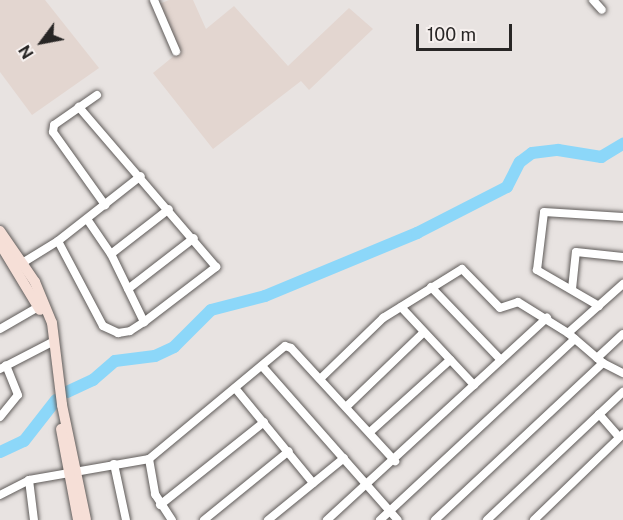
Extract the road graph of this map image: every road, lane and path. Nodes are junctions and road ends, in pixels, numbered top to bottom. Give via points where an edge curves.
1 (154, 0) edge
2 (593, 0) edge
3 (602, 10) dead end
4 (176, 51) dead end
5 (97, 95) dead end
6 (80, 107) junction
7 (141, 176) junction
8 (105, 205) junction
9 (170, 209) junction
10 (623, 217) edge
11 (87, 219) junction
12 (0, 231) edge
13 (194, 238) junction
14 (58, 241) junction
15 (0, 244) edge
16 (111, 254) junction
17 (623, 257) edge
18 (21, 265) junction
19 (623, 284) edge
20 (431, 287) junction
21 (128, 289) junction
22 (572, 290) junction
23 (43, 305) junction
24 (599, 306) junction
25 (401, 307) junction
26 (546, 318) junction
27 (144, 322) junction
28 (0, 329) edge
29 (423, 333) junction
30 (568, 333) junction
31 (623, 334) edge
32 (575, 339) junction
33 (52, 343) junction
34 (450, 360) junction
35 (501, 360) junction
36 (600, 361) junction
37 (262, 366) junction
38 (3, 367) edge
39 (623, 373) edge
40 (320, 379) junction
41 (474, 385) junction
42 (235, 388) junction
43 (623, 392) edge
44 (346, 407) junction
45 (599, 414) junction
46 (0, 417) edge
47 (264, 422) junction
48 (370, 432) junction
49 (621, 436) edge
50 (289, 451) junction
51 (344, 458) junction
52 (149, 459) junction
53 (395, 461) junction
54 (114, 464) junction
55 (72, 471) junction
56 (28, 480) junction
57 (313, 483) junction
58 (367, 486) junction
59 (0, 495) edge
60 (160, 505) junction
61 (390, 511) junction
62 (32, 519) edge
63 (78, 520) edge
64 (86, 520) edge
65 (126, 520) edge
66 (172, 520) edge
67 (204, 520) edge
68 (268, 520) edge
69 (327, 520) edge
70 (380, 520) edge
71 (398, 520) edge
72 (435, 520) edge
73 (487, 520) edge
74 (534, 520) edge

1 - 4 street
2 - 3 street
5 - 6 street
6 - 7 street
6 - 8 street via 54,125 53,132
7 - 8 street
7 - 9 street
8 - 11 street
9 - 13 street
9 - 16 street
10 - 22 street via 544,212 537,270
11 - 14 street
11 - 16 street
12 - 18 street
13 - 21 street
13 - 27 street via 216,267
14 - 18 street
14 - 27 street via 107,331 130,332
15 - 18 street
16 - 21 street
17 - 22 street via 576,252
18 - 23 street
19 - 24 street
20 - 25 street
20 - 26 street via 462,269 500,308 515,301
20 - 35 street
21 - 27 street
22 - 24 street
23 - 28 street
23 - 33 street
24 - 30 street
25 - 29 street
25 - 40 street via 383,318
26 - 30 street
26 - 35 street
29 - 34 street
29 - 44 street
30 - 32 street
31 - 36 street
32 - 36 street
32 - 61 street
33 - 38 street
33 - 55 street
34 - 41 street
34 - 48 street
35 - 41 street
36 - 39 street
36 - 72 street
37 - 40 street via 285,346
37 - 42 street
37 - 51 street
38 - 46 street via 18,394 17,401
40 - 44 street
41 - 53 street
42 - 47 street
42 - 52 street
43 - 45 street
44 - 48 street
45 - 49 street
45 - 73 street
47 - 50 street
47 - 60 street
48 - 53 street
49 - 74 street
50 - 57 street
50 - 67 street
51 - 57 street
51 - 58 street
52 - 54 street
52 - 60 street
53 - 58 street
54 - 55 street
54 - 65 street
55 - 56 street
55 - 63 street
55 - 64 street
56 - 59 street
56 - 62 street
57 - 68 street
58 - 61 street
58 - 69 street
60 - 66 street
61 - 70 street
61 - 71 street

